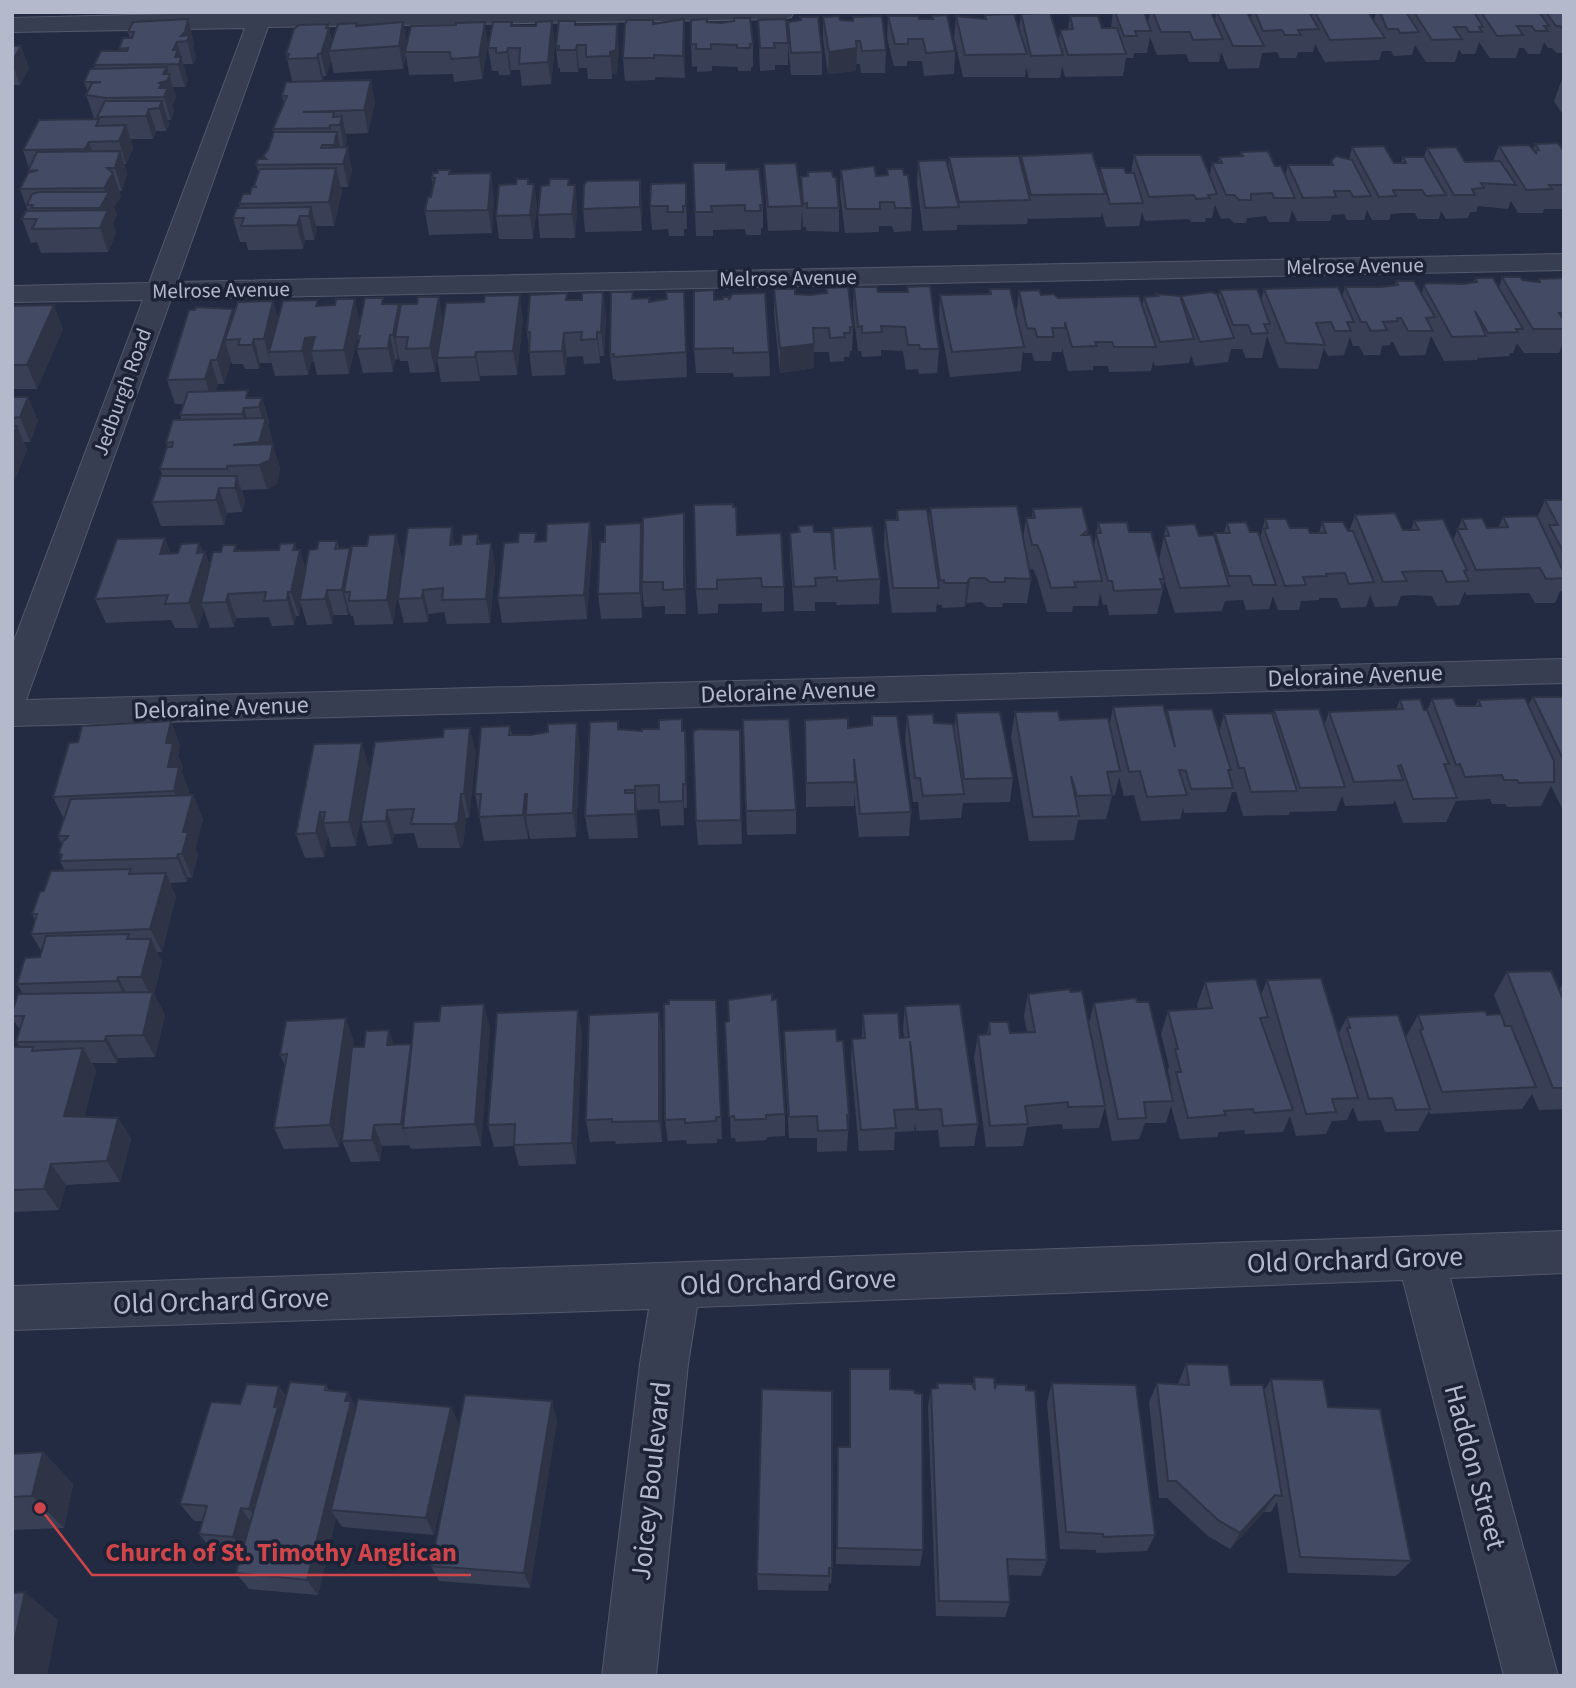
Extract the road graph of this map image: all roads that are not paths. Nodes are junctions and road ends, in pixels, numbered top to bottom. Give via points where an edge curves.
1 (783, 12) edge
2 (261, 17) edge
3 (12, 25) edge
4 (1564, 262) edge
5 (159, 292) junction
6 (12, 294) edge
7 (1564, 671) edge
8 (12, 694) edge
9 (12, 713) edge
10 (1564, 1252) edge
11 (1421, 1258) junction
12 (677, 1286) junction
13 (12, 1308) edge
14 (629, 1676) edge
15 (1531, 1676) edge

1 - 2 street
2 - 3 street
2 - 5 street, Jedburgh Road
4 - 5 street, Melrose Avenue
5 - 6 street, Melrose Avenue
5 - 8 street, Jedburgh Road
7 - 9 street, Deloraine Avenue
10 - 11 street, Old Orchard Grove
11 - 12 street, Old Orchard Grove
11 - 15 street, Haddon Street
12 - 13 street, Old Orchard Grove
12 - 14 street, Joicey Boulevard

